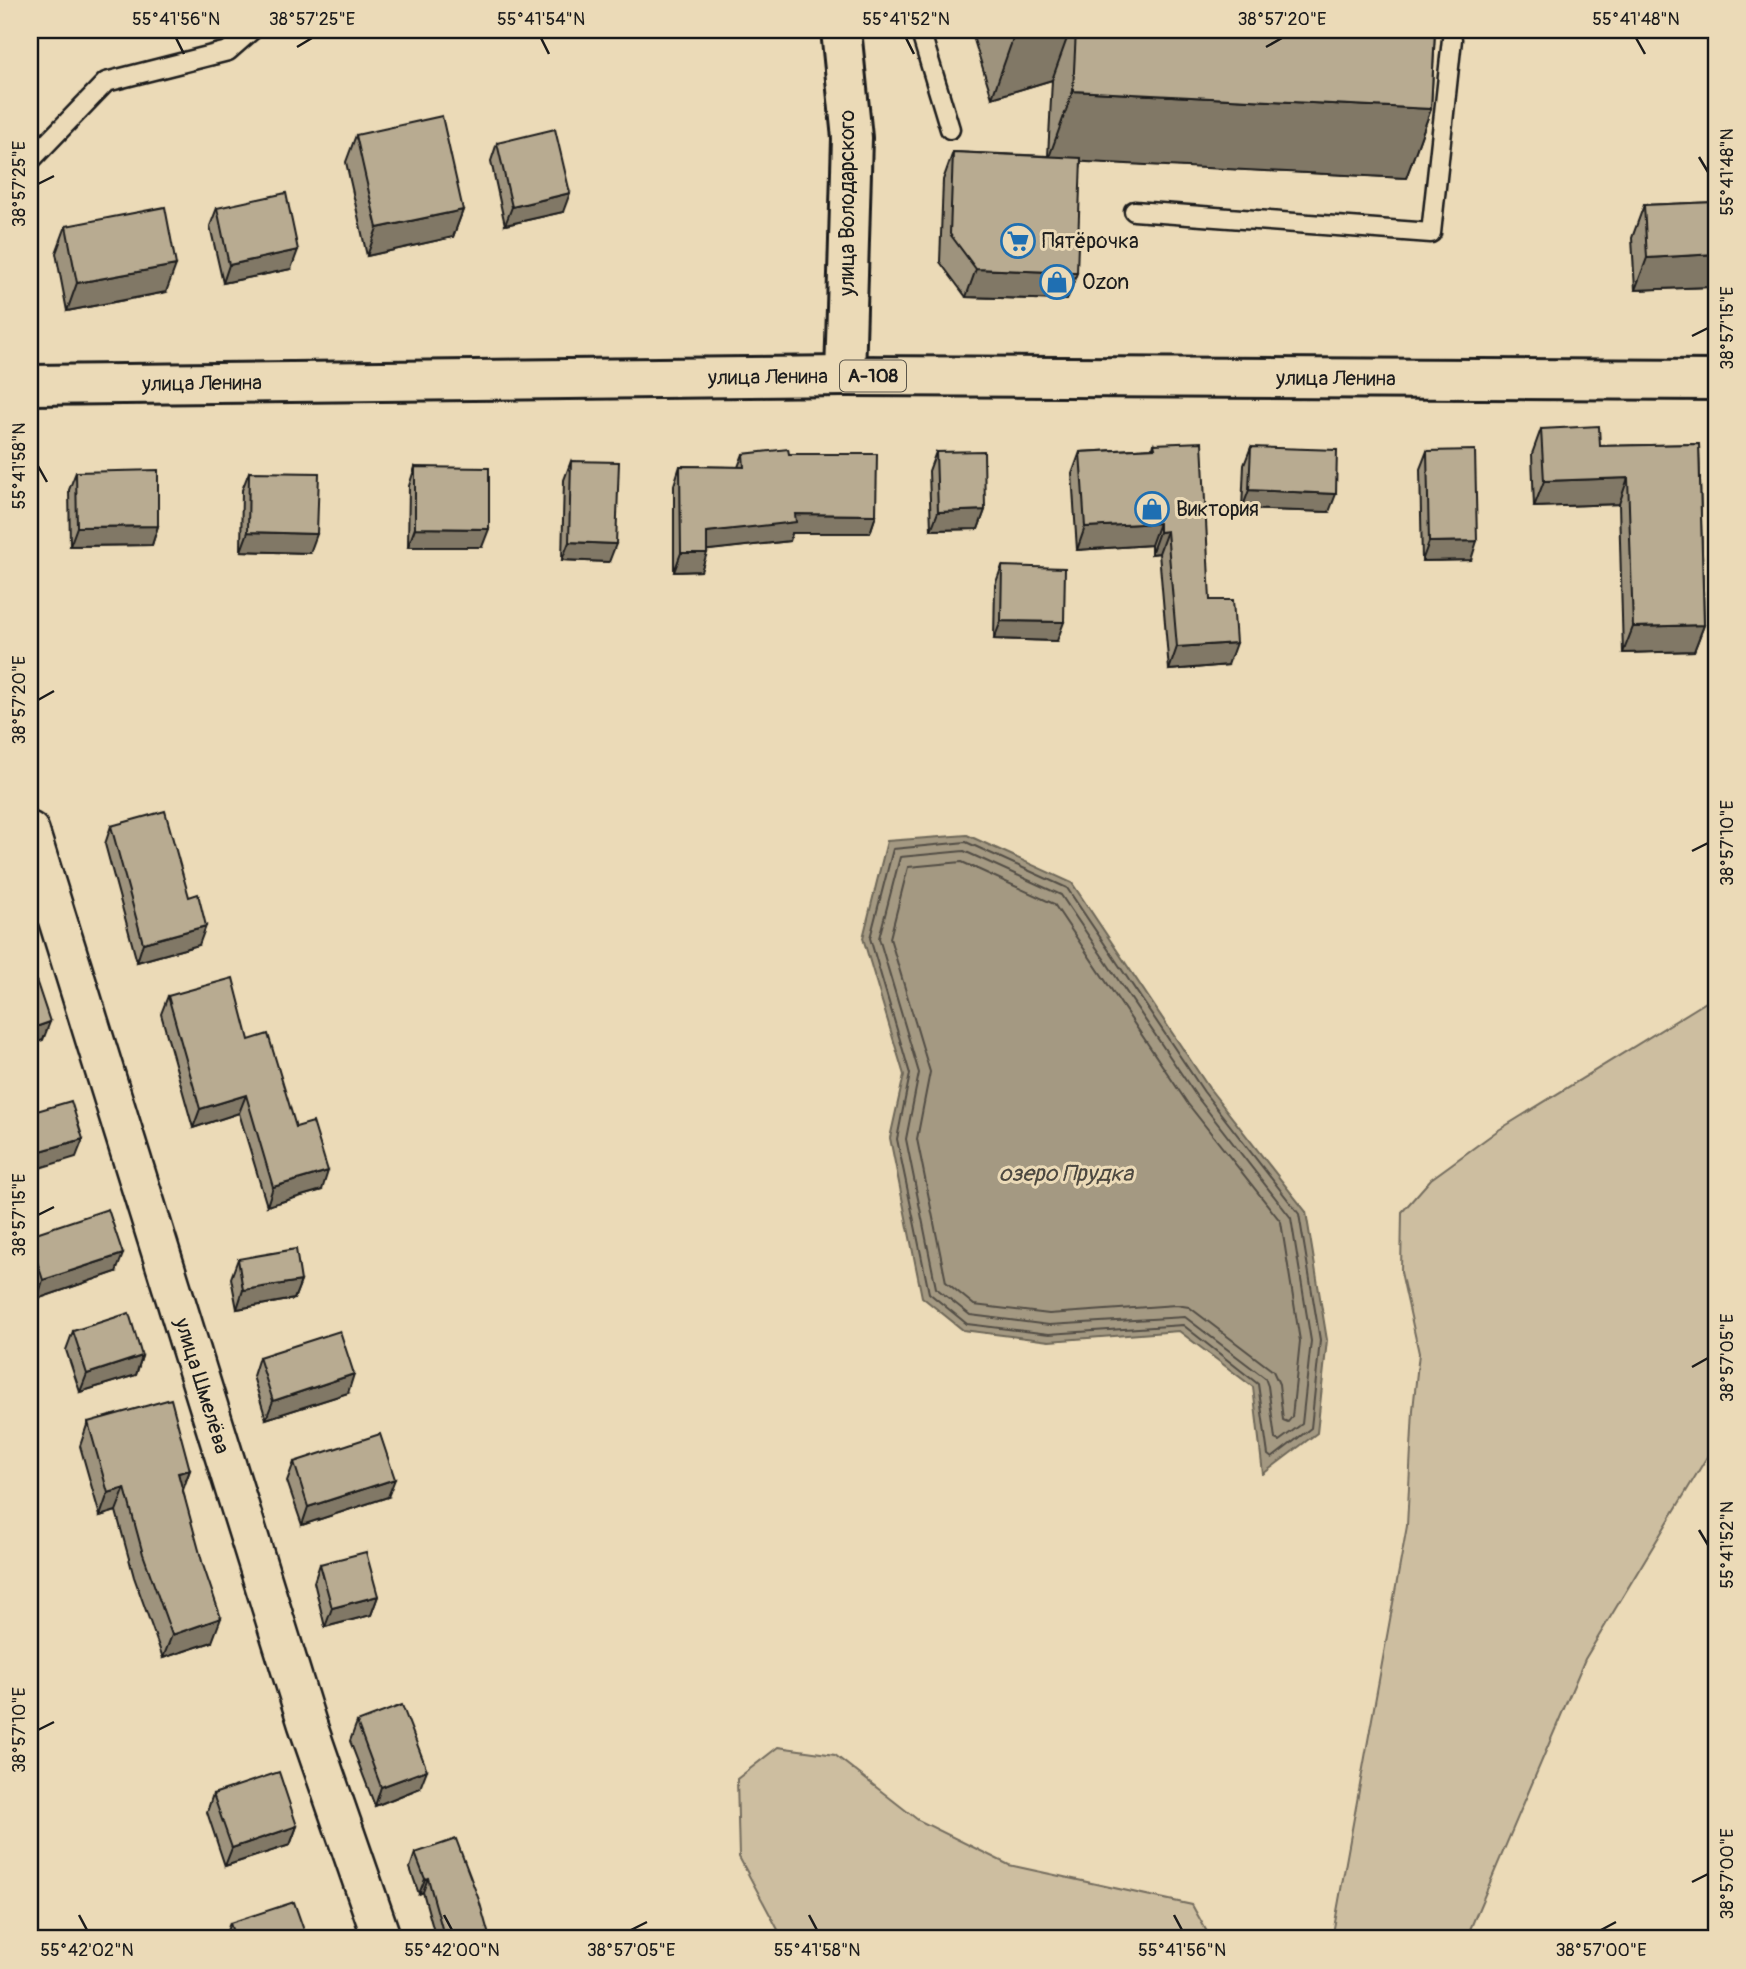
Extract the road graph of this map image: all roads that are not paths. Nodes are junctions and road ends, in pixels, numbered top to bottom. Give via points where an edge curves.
1 (252, 30) edge
2 (841, 30) edge
3 (920, 30) edge
4 (1447, 36) edge
5 (950, 129) dead end
6 (30, 161) edge
7 (1134, 212) dead end
8 (845, 376) junction
9 (1716, 380) edge
10 (30, 386) edge
11 (30, 831) edge
12 (382, 1939) edge

1 - 6 lane via 228,51 106,82
2 - 8 main road, улица Володарского via 852,138
3 - 5 lane
4 - 7 lane via 1431,233
8 - 9 main road, улица Ленина / А-108
8 - 10 main road, улица Ленина / А-108
11 - 12 street, улица Шмелёва via 307,1723

